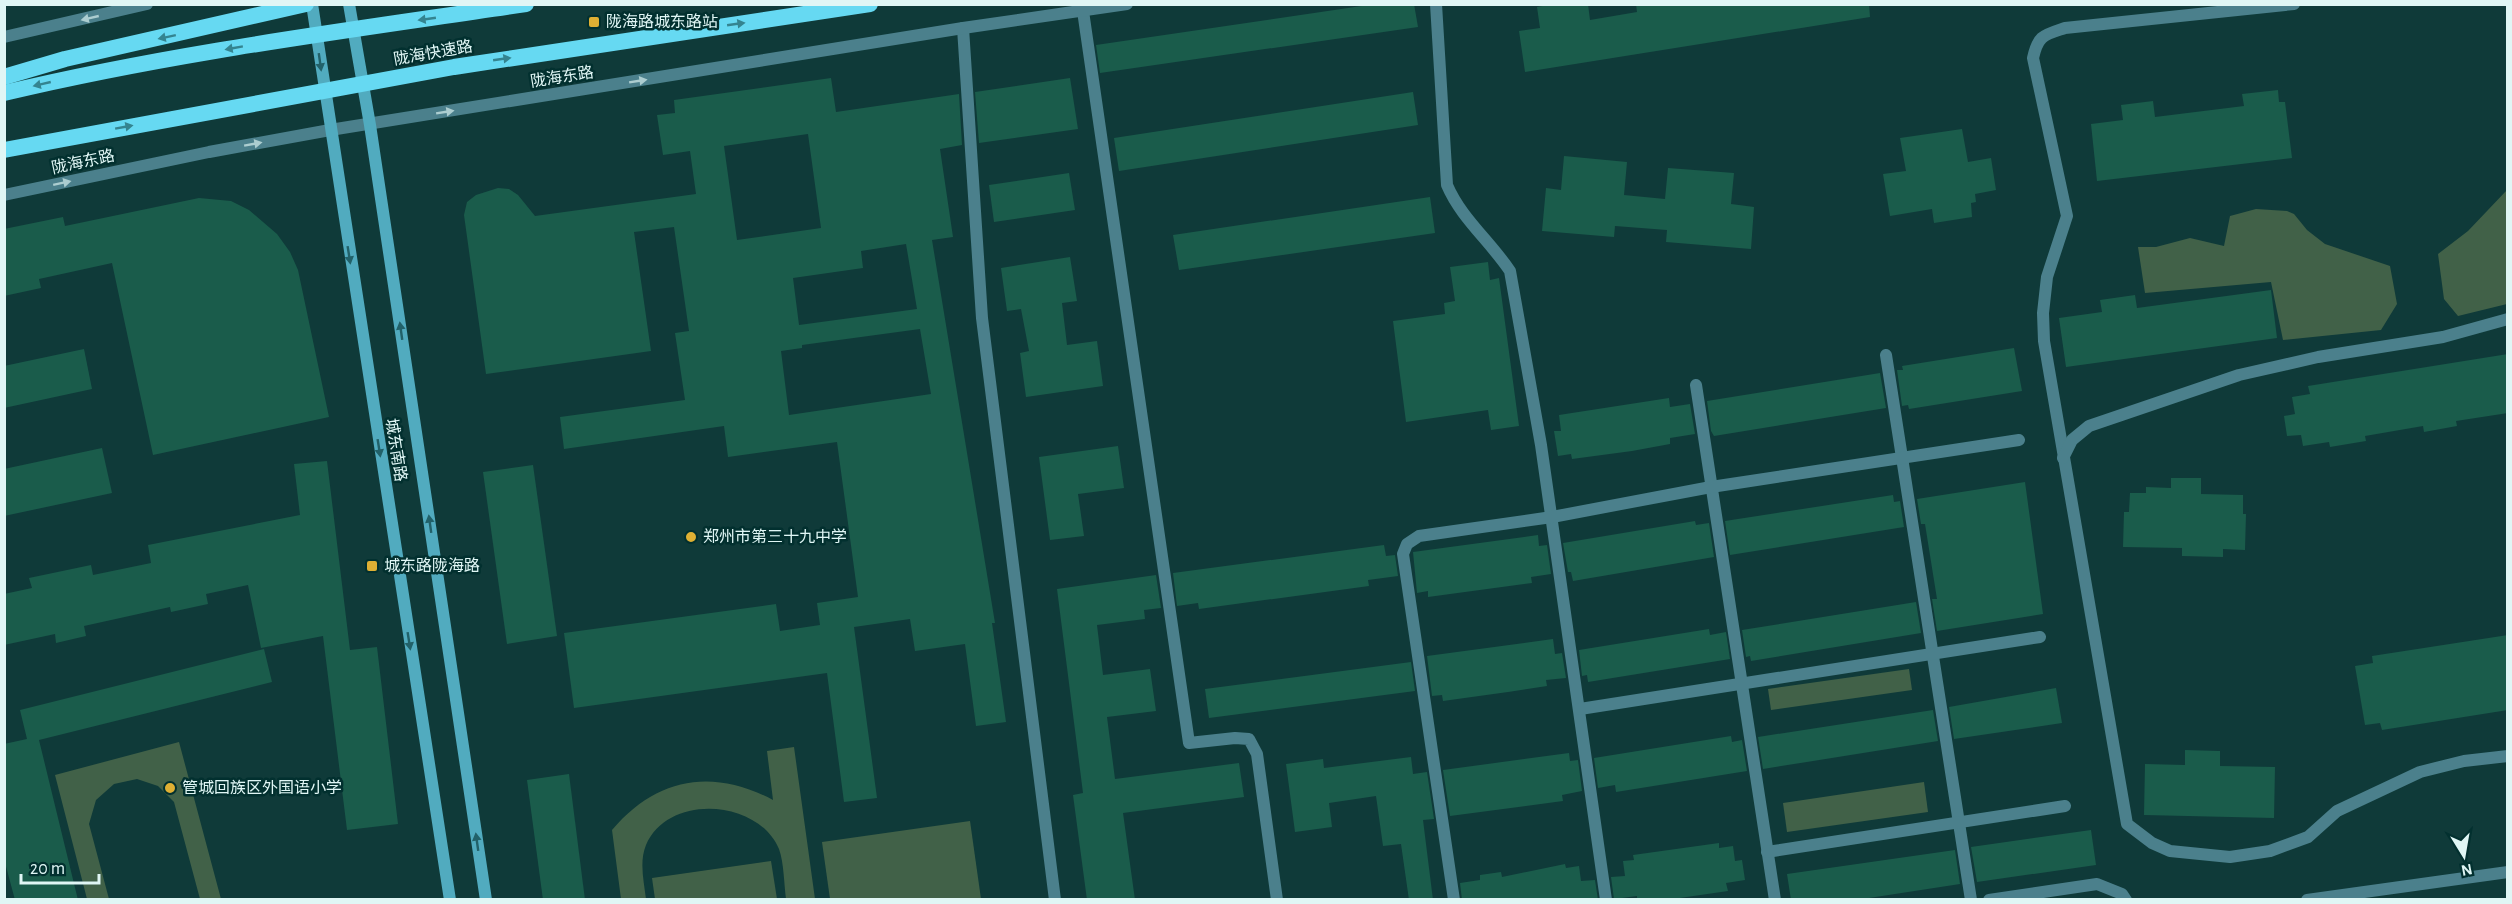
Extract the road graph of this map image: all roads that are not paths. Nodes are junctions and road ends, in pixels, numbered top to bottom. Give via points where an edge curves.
1 (147, 4) edge
2 (306, 4) edge
3 (312, 4) edge
4 (349, 4) edge
5 (526, 4) edge
6 (870, 4) edge
7 (1127, 4) edge
8 (1436, 4) edge
9 (2294, 4) edge
10 (1083, 11) junction
11 (963, 28) junction
12 (4, 37) edge
13 (4, 77) edge
14 (4, 93) edge
15 (370, 125) junction
16 (330, 130) junction
17 (4, 150) edge
18 (4, 195) edge
19 (2508, 319) edge
20 (1886, 355) dead end
21 (1696, 385) dead end
22 (2019, 440) dead end
23 (1902, 458) junction
24 (2063, 458) junction
25 (1712, 487) junction
26 (1552, 517) junction
27 (2040, 637) dead end
28 (1934, 654) junction
29 (1743, 683) junction
30 (1580, 708) junction
31 (2508, 756) edge
32 (2066, 806) dead end
33 (1959, 823) junction
34 (1767, 852) junction
35 (2508, 872) edge
36 (2331, 898) edge
37 (450, 900) edge
38 (486, 900) edge
39 (1055, 900) edge
40 (1277, 900) edge
41 (1454, 900) edge
42 (1606, 900) edge
43 (1774, 900) edge
44 (1971, 900) edge
45 (1989, 900) edge
46 (2126, 900) edge
47 (2307, 900) edge

1 -> 12 street
2 -> 13 highway via 65,59
3 -> 16 main road, 城东南路
4 - 15 main road, 城东南路
5 -> 14 highway, 陇海快速路, bridge via 278,41
17 -> 6 highway, 陇海快速路, bridge via 453,67
7 - 10 street, 陇海东路
8 - 26 street via 1447,185 1455,205 1494,246 1510,271
9 - 24 street via 2076,27 2045,35 2037,42 2033,58 2067,216 2047,277 2043,313
10 - 11 street, 陇海东路
10 - 40 street via 1189,743 1249,739 1257,754
15 -> 11 street, 陇海东路
11 - 39 street via 982,318
15 - 16 street, 陇海东路
38 -> 15 main road, 城东南路
18 -> 16 street, 陇海东路
16 -> 37 main road, 城东南路
19 - 24 street via 2443,337 2318,357 2239,375 2089,426 2073,440
20 - 23 street
21 - 25 street
22 - 23 street
23 - 25 street
23 - 28 street
24 - 31 street via 2127,824 2152,843 2170,850 2230,857 2271,850 2308,837 2337,812 2420,772
25 - 26 street
25 - 29 street
26 - 30 street
26 - 41 street via 1419,536 1407,544 1403,554
27 - 28 street
28 - 29 street
28 - 33 street
29 - 30 street
29 - 34 street
30 - 42 street
32 - 33 street
33 - 34 street
33 - 44 street
34 - 43 street
35 - 36 street
36 - 47 street
45 - 46 street via 2097,884 2122,894

